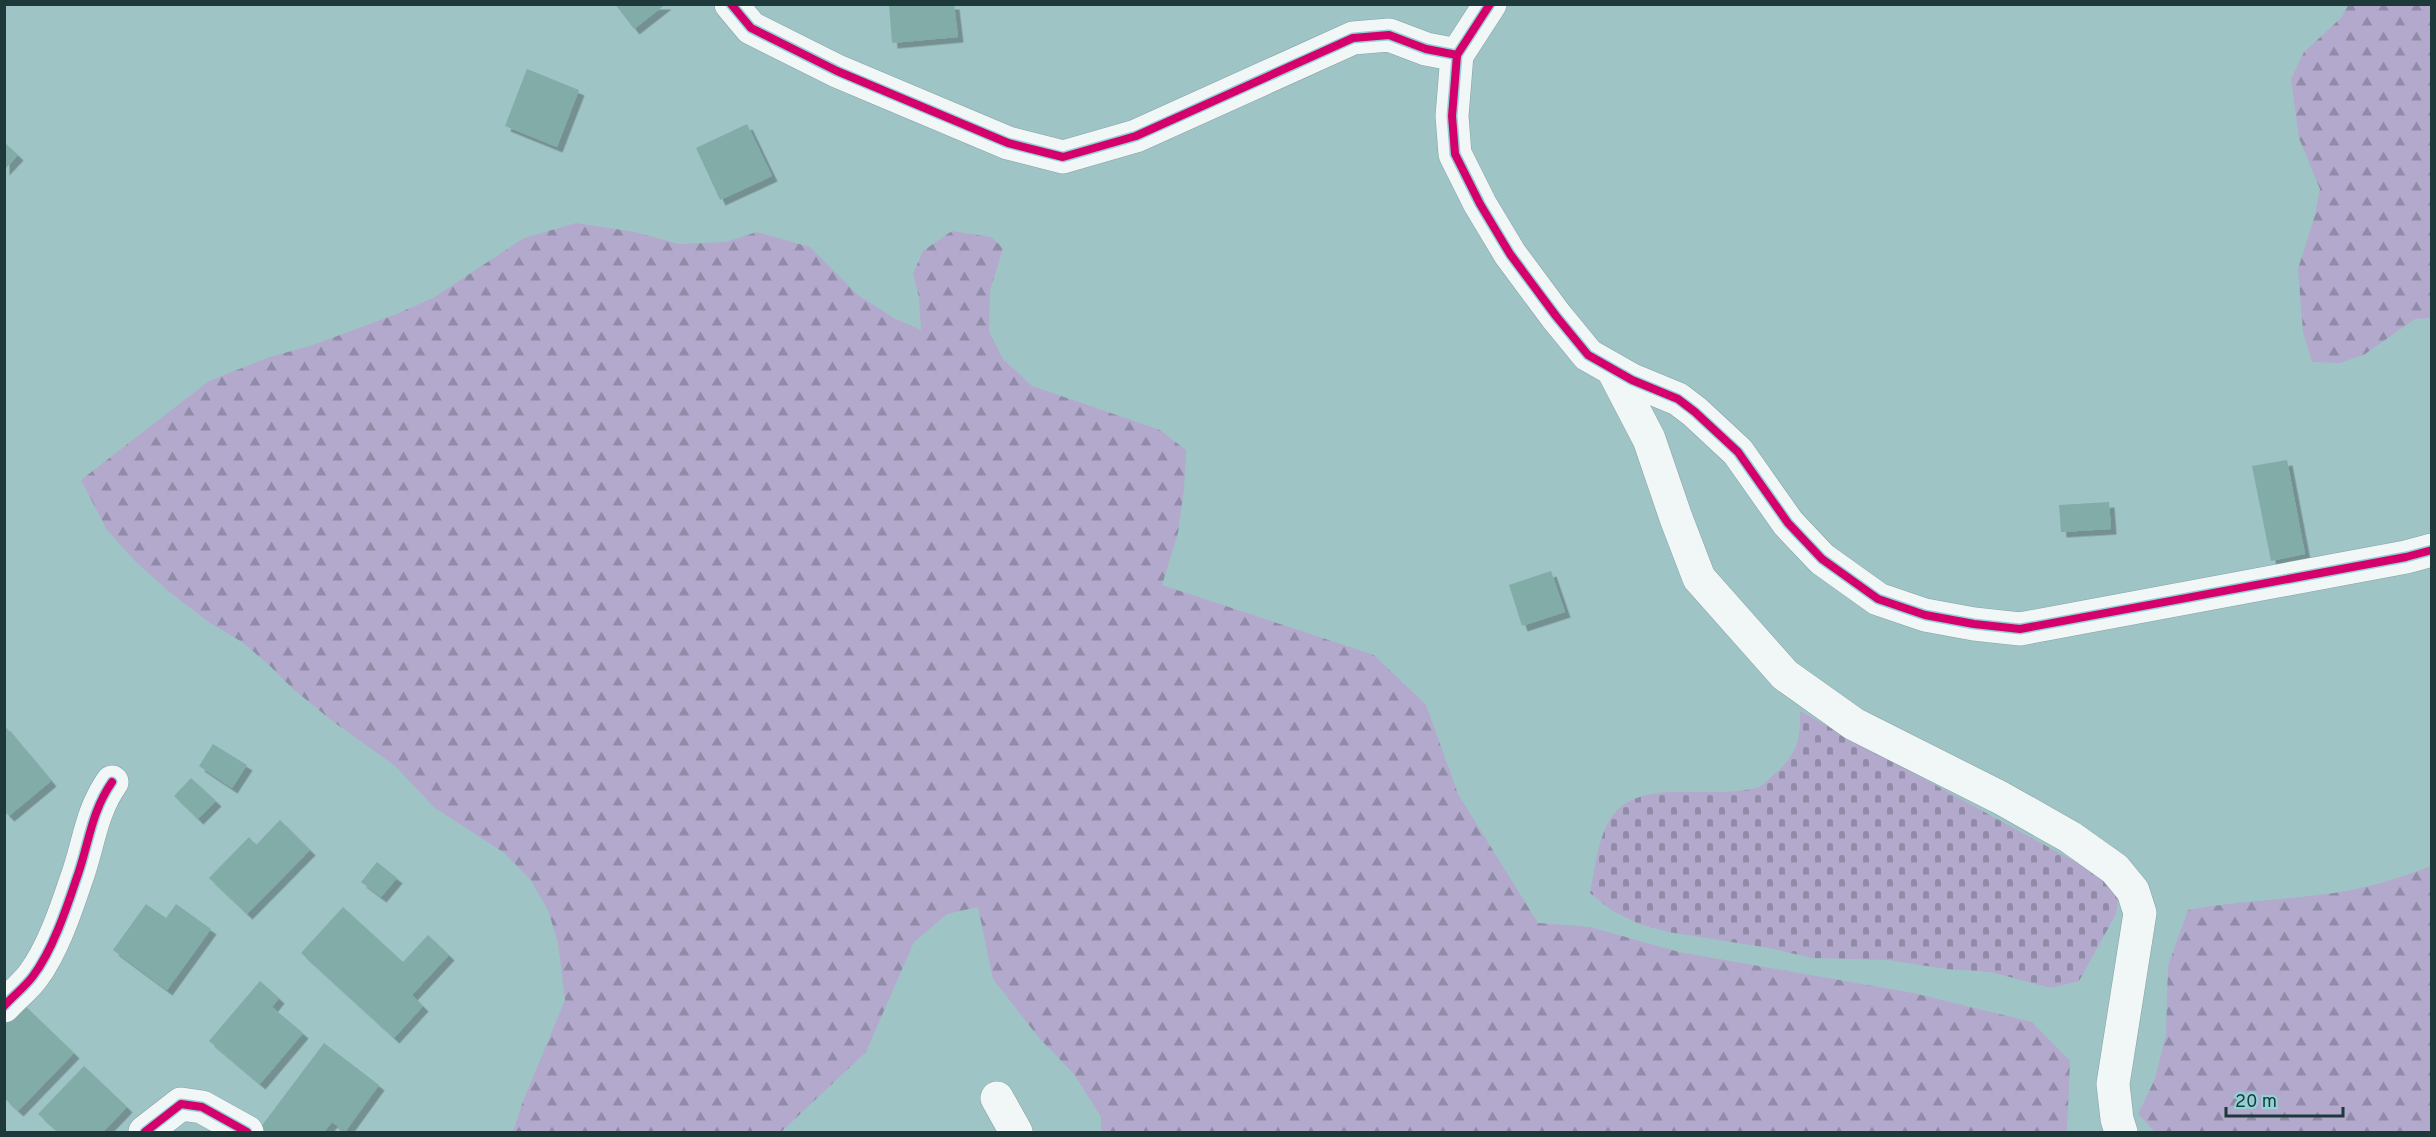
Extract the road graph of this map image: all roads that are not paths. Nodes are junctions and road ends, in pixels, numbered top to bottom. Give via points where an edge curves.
1 (731, 4) edge
2 (1490, 4) edge
3 (1457, 55) junction
4 (1613, 370) junction
5 (2432, 550) edge
6 (112, 782) dead end
7 (4, 1006) edge
8 (997, 1098) dead end
9 (144, 1132) edge
10 (247, 1132) edge
11 (1016, 1132) edge
12 (2121, 1132) edge

1 - 3 street via 751,28 837,71 1008,143 1063,157 1136,136 1353,38 1389,35
2 - 3 street
3 - 4 street via 1452,116 1455,154 1480,204 1529,280 1588,355
4 - 5 street via 1678,399 1695,412 1738,453 1788,523 1839,573 1878,599 1925,615 2020,629
4 - 12 street via 1649,439 1700,578 1785,675 1854,724 2070,837 2115,869 2133,891 2140,913 2114,1084
6 - 7 street via 92,820 77,879 46,956 33,977
8 - 11 street
9 - 10 street via 181,1104 202,1107

